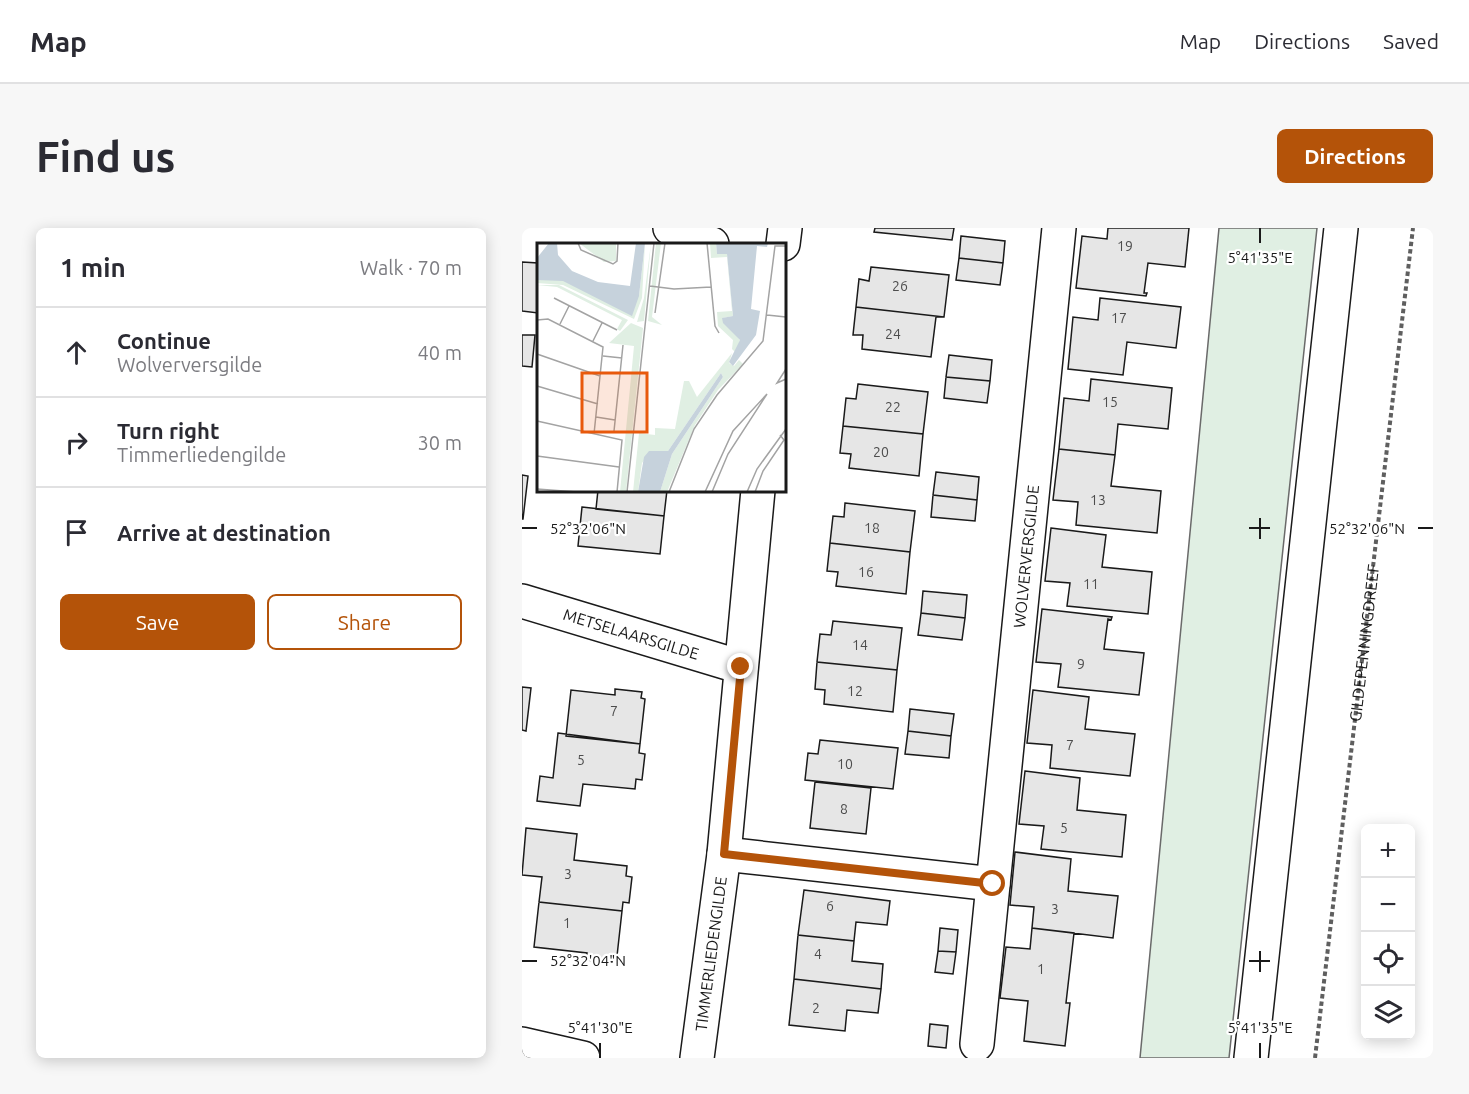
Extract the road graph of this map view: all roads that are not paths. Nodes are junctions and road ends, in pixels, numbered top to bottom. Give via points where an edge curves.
1 (670, 228) edge
2 (785, 228) edge
3 (1059, 228) edge
4 (1341, 228) edge
5 (709, 243) edge
6 (783, 243) edge
7 (758, 492) edge
8 (522, 601) edge
9 (741, 667) junction
10 (724, 854) junction
11 (993, 884) junction
12 (522, 1044) edge
13 (977, 1044) dead end
14 (583, 1058) edge
15 (697, 1058) edge
16 (1251, 1058) edge

1 - 5 street
2 - 6 street
3 - 11 street, WOLVERVERSGILDE
4 - 16 street
7 - 9 street, TIMMERLIEDENGILDE
8 - 9 street, METSELAARSGILDE
9 - 10 street, TIMMERLIEDENGILDE
10 - 11 street
10 - 15 street, TIMMERLIEDENGILDE
11 - 13 street, WOLVERVERSGILDE
12 - 14 street

